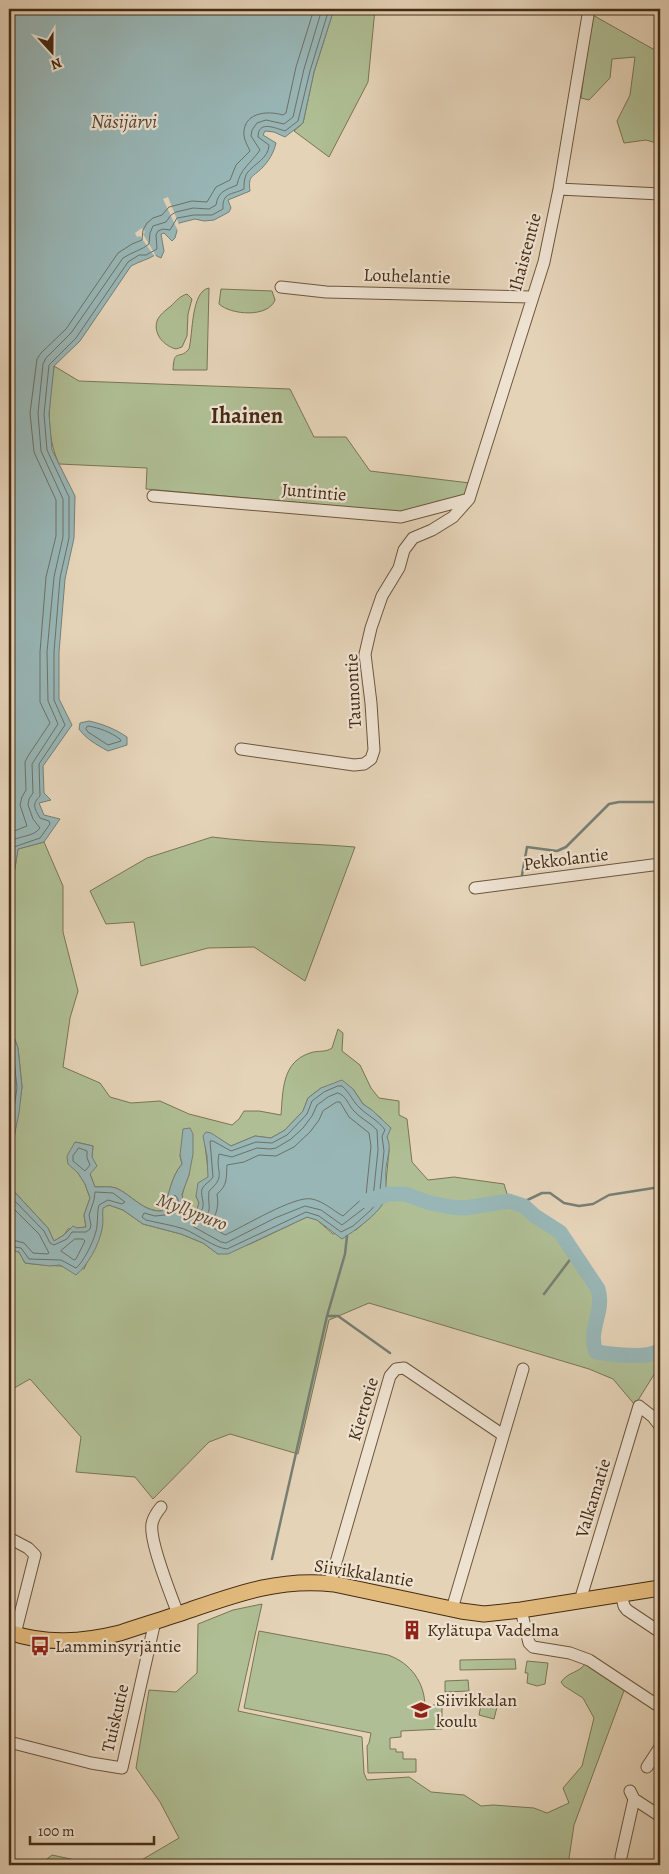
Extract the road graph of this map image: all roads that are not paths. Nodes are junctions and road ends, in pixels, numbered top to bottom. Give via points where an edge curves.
1 (589, 9) edge
2 (559, 188) junction
3 (660, 194) edge
4 (281, 287) dead end
5 (532, 297) junction
6 (154, 496) dead end
7 (469, 499) junction
8 (241, 749) dead end
9 (660, 864) edge
10 (475, 888) dead end
11 (523, 1369) dead end
12 (660, 1426) edge
13 (503, 1435) junction
14 (161, 1507) dead end
15 (9, 1538) edge
16 (330, 1583) junction
17 (660, 1588) edge
18 (620, 1594) junction
19 (583, 1600) junction
20 (452, 1609) junction
21 (521, 1610) junction
22 (178, 1614) junction
23 (155, 1621) junction
24 (660, 1632) edge
25 (12, 1633) edge
26 (660, 1707) edge
27 (9, 1742) edge
28 (660, 1747) edge
29 (647, 1767) dead end
30 (660, 1816) edge
31 (621, 1857) dead end

1 - 2 street, Ihaistentie
2 - 3 street
2 - 5 street, Ihaistentie via 544,262
4 - 5 street, Louhelantie via 326,292
5 - 7 street, Ihaistentie
6 - 7 street, Juntintie via 401,517
7 - 8 street, Taunontie via 453,517 412,538 382,596 366,654 374,750 371,759 354,765
9 - 10 street, Pekkolantie
11 - 13 street
12 - 19 street, Valkamatie via 639,1406 582,1594
13 - 16 street, Kiertotie via 404,1368 396,1369 390,1376
13 - 20 street
14 - 22 street via 152,1526
15 - 25 street via 35,1555
16 - 20 main road, Siivikkalantie
16 - 22 main road, Siivikkalantie via 263,1587
17 - 18 main road, Siivikkalantie
18 - 19 main road, Siivikkalantie
18 - 24 street via 628,1610
19 - 21 main road, Siivikkalantie
20 - 21 main road, Siivikkalantie via 484,1614
21 - 26 street via 533,1647 570,1653 589,1660
22 - 23 main road, Siivikkalantie
23 - 25 main road, Siivikkalantie via 112,1635 60,1642
23 - 27 street, Tuiskutie via 122,1768
28 - 29 street
30 - 31 street via 632,1795

